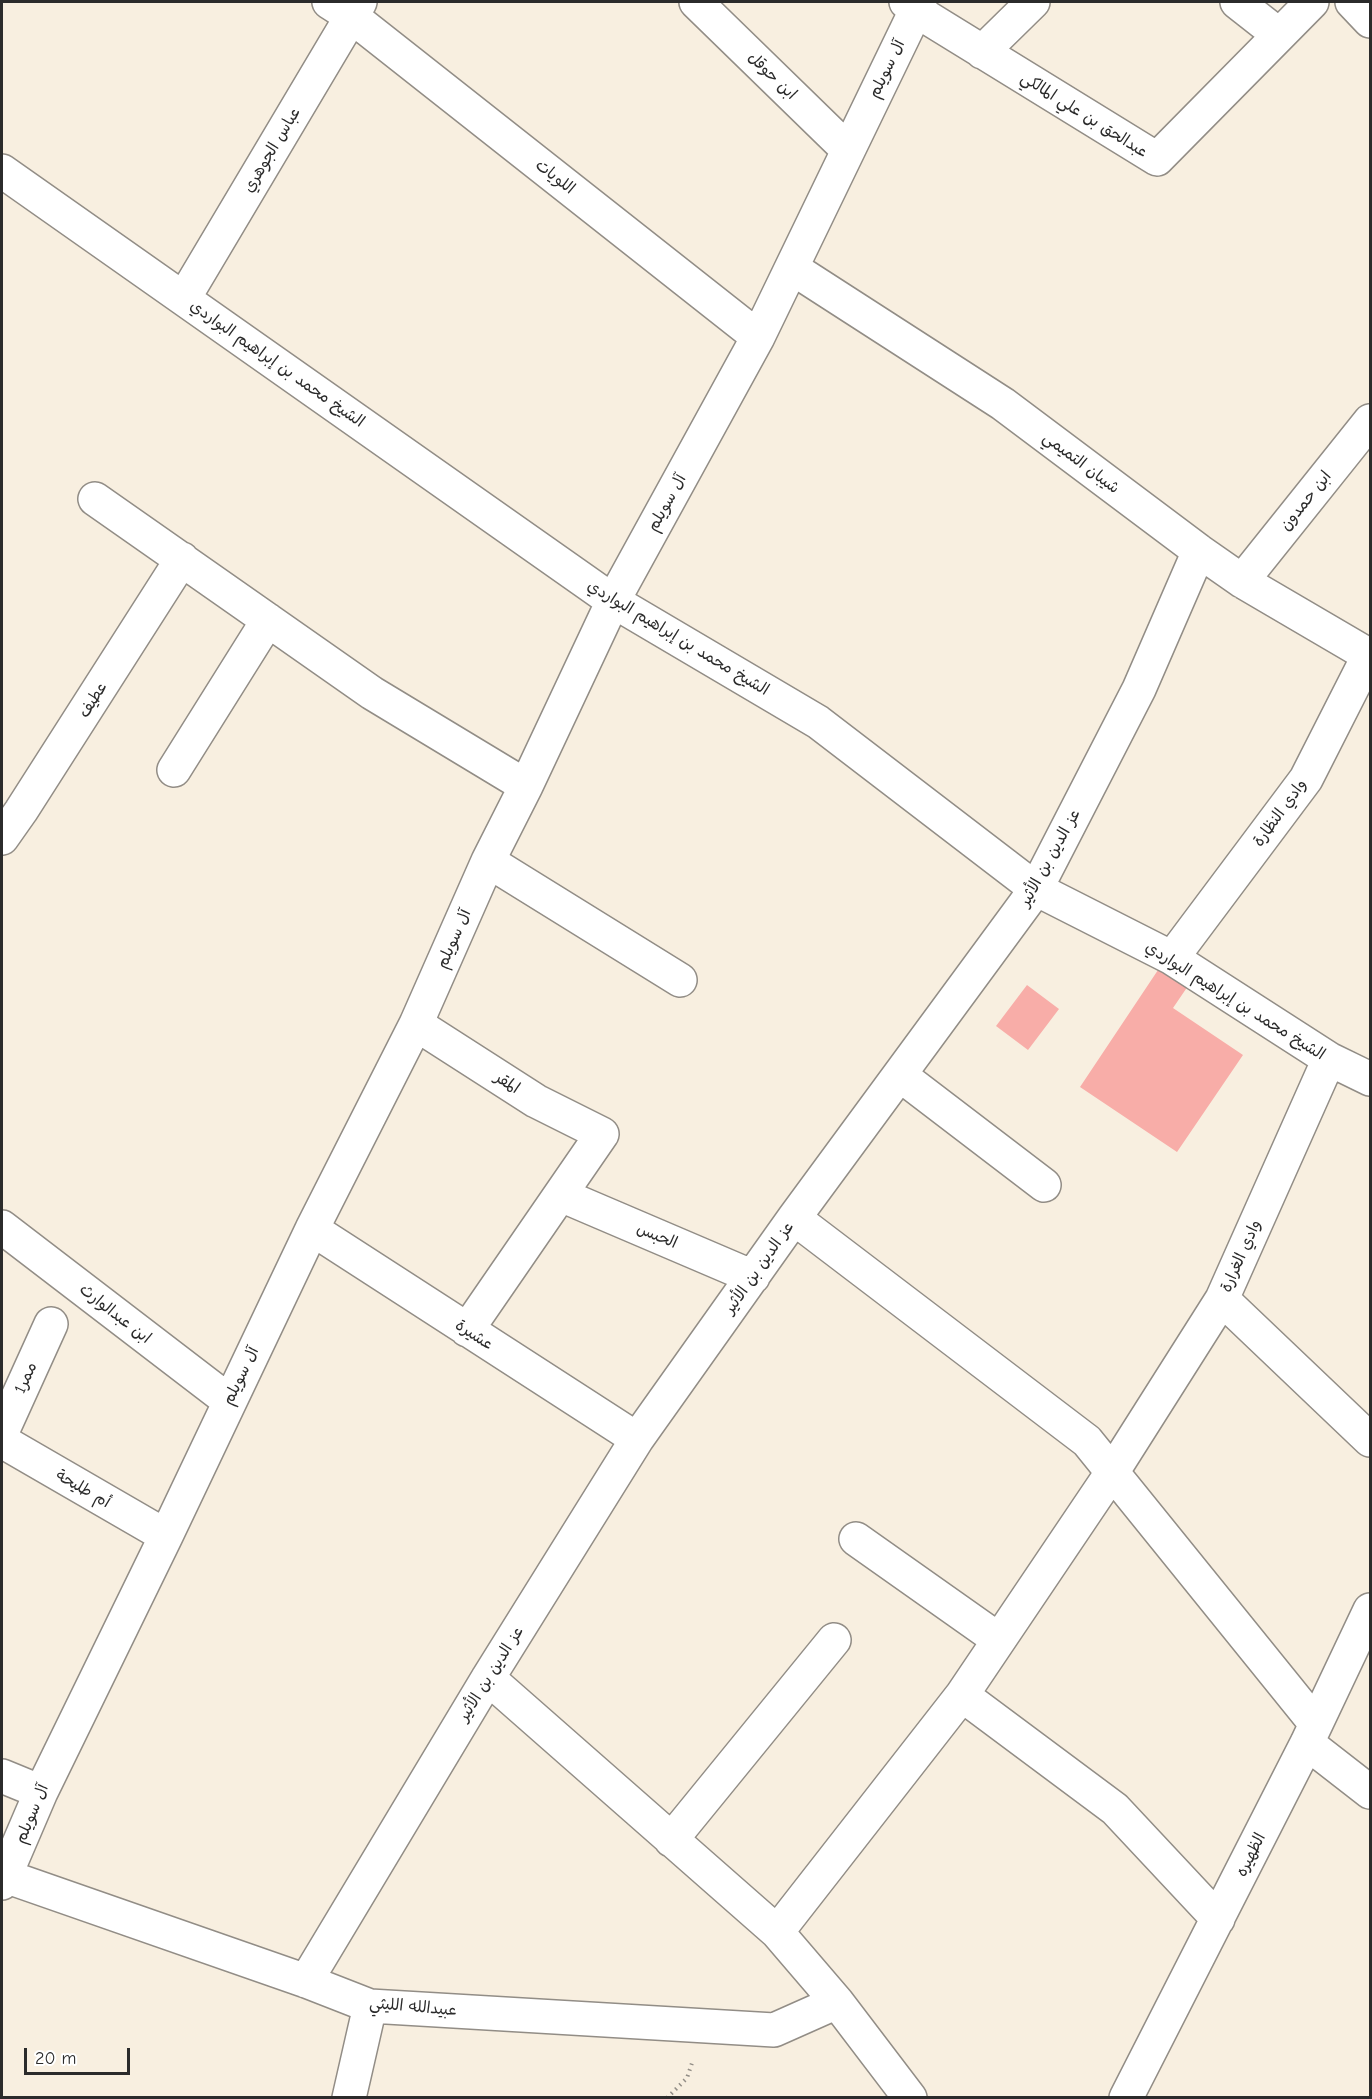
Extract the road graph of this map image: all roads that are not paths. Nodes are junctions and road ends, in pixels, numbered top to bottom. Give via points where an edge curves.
1 (696, 2) edge
2 (1033, 2) edge
3 (1237, 2) edge
4 (1312, 2) edge
5 (1352, 2) edge
6 (914, 4) edge
7 (347, 6) edge
8 (1371, 21) edge
9 (1279, 35) junction
10 (982, 52) junction
11 (848, 150) junction
12 (2, 171) edge
13 (792, 268) junction
14 (184, 298) junction
15 (758, 337) junction
16 (1371, 421) edge
17 (95, 499) dead end
18 (1199, 551) junction
19 (182, 559) junction
20 (1242, 581) junction
21 (613, 601) junction
22 (267, 620) junction
23 (1370, 655) edge
24 (174, 770) dead end
25 (526, 786) junction
26 (2, 838) edge
27 (488, 861) junction
28 (1036, 889) junction
29 (1172, 958) junction
30 (680, 980) dead end
31 (417, 1024) junction
32 (1329, 1059) junction
33 (900, 1075) junction
34 (1371, 1079) edge
35 (1044, 1185) dead end
36 (561, 1195) junction
37 (794, 1218) junction
38 (2, 1227) edge
39 (312, 1229) junction
40 (753, 1277) junction
41 (1222, 1299) junction
42 (51, 1324) dead end
43 (467, 1330) junction
44 (228, 1401) junction
45 (2, 1432) edge
46 (638, 1439) junction
47 (1371, 1440) edge
48 (2, 1441) edge
49 (1113, 1471) junction
50 (166, 1536) junction
51 (856, 1539) dead end
52 (1371, 1610) edge
53 (834, 1640) dead end
54 (999, 1640) junction
55 (488, 1678) junction
56 (962, 1695) junction
57 (1311, 1733) junction
58 (2, 1776) edge
59 (1365, 1778) edge
60 (41, 1792) junction
61 (672, 1840) junction
62 (3, 1880) edge
63 (1218, 1920) junction
64 (777, 1932) junction
65 (306, 1981) junction
66 (837, 2002) junction
67 (370, 2006) junction
68 (349, 2097) edge
69 (910, 2097) edge
70 (1126, 2097) edge

1 - 11 street, ابن حوقل
2 - 10 street
3 - 9 street
4 - 9 street, عبدالحق بن علي المالكي
5 - 8 street
6 - 10 street, عبدالحق بن علي المالكي
6 - 11 street, آل سويلم
7 - 14 street, عباس الجوهري
7 - 15 street, اللويات
9 - 10 street, عبدالحق بن علي المالكي via 1157,159
11 - 13 street, آل سويلم
12 - 14 street, الشيخ محمد بن إبراهيم البواردي
13 - 15 street, آل سويلم
13 - 18 street, شيبان التميمي via 1003,404
14 - 21 street, الشيخ محمد بن إبراهيم البواردي
15 - 21 street, آل سويلم
16 - 20 street, ابن حمدون
17 - 19 street
18 - 20 street, شيبان التميمي
18 - 28 street, عز الدين بن الأثير via 1139,689
19 - 22 street
19 - 26 street, عطيف
20 - 23 street, شيبان التميمي
21 - 25 street, آل سويلم
21 - 28 street, الشيخ محمد بن إبراهيم البواردي via 818,722
22 - 24 street
22 - 25 street via 372,693
23 - 29 street, وادي النظارة via 1306,779
25 - 27 street, آل سويلم
27 - 30 street
27 - 31 street, آل سويلم
28 - 29 street, الشيخ محمد بن إبراهيم البواردي
28 - 33 street, عز الدين بن الأثير
29 - 32 street, الشيخ محمد بن إبراهيم البواردي
31 - 36 street, المقر via 536,1101 602,1134
31 - 39 street, آل سويلم
32 - 34 street, الشيخ محمد بن إبراهيم البواردي
32 - 41 street, وادي الغرارة
33 - 35 street
33 - 37 street, عز الدين بن الأثير
36 - 40 street, الحبس
36 - 43 street
37 - 40 street, عز الدين بن الأثير
37 - 49 street via 1087,1441
38 - 44 street, ابن عبدالوارث
39 - 43 street, عشيرة
39 - 44 street, آل سويلم
40 - 46 street, عز الدين بن الأثير
41 - 47 street, وادي الغرارة
41 - 49 street
42 - 45 street, ممر1
43 - 46 street, عشيرة
44 - 50 street, آل سويلم
46 - 55 street, عز الدين بن الأثير
48 - 50 street, أم طليحة
49 - 54 street
49 - 57 street
50 - 60 street, آل سويلم
51 - 54 street
52 - 57 street, الظهيره
53 - 61 street
54 - 56 street
55 - 61 street
55 - 65 street, عز الدين بن الأثير
56 - 63 street via 1115,1809
56 - 64 street
57 - 59 street
57 - 63 street, الظهيره
58 - 60 street
60 - 62 street, آل سويلم
61 - 64 street
62 - 65 street, عبيدالله الليثي
63 - 70 street, الظهيره
64 - 66 street
65 - 67 street, عبيدالله الليثي
66 - 67 street, عبيدالله الليثي via 774,2030
66 - 69 street
67 - 68 street

